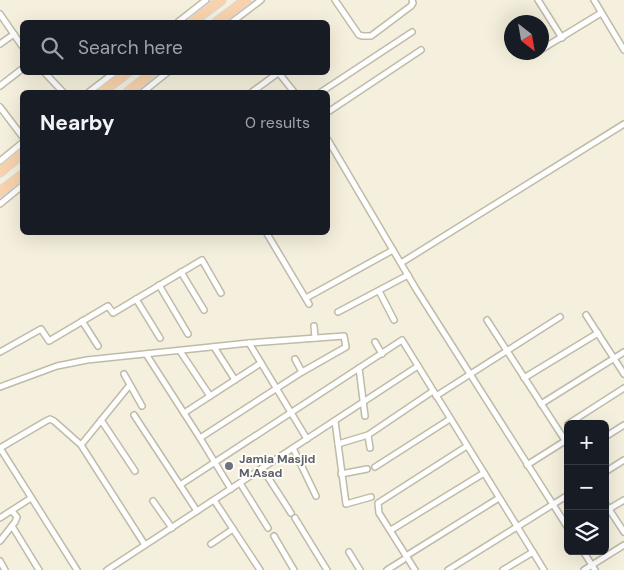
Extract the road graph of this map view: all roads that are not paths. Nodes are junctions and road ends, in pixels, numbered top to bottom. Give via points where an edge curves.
1 (206, 0) edge
2 (221, 0) edge
3 (246, 0) edge
4 (261, 0) edge
5 (344, 0) edge
6 (412, 0) edge
7 (538, 0) edge
8 (594, 0) edge
9 (337, 2) edge
10 (601, 12) junction
11 (0, 14) edge
12 (181, 20) edge
13 (195, 20) edge
14 (221, 20) edge
15 (237, 20) edge
16 (412, 32) dead end
17 (14, 34) junction
18 (562, 38) junction
19 (20, 43) edge
20 (0, 44) edge
21 (549, 45) edge
22 (421, 50) dead end
23 (624, 50) edge
24 (20, 70) edge
25 (47, 75) edge
26 (113, 75) edge
27 (123, 75) edge
28 (149, 75) edge
29 (164, 75) edge
30 (275, 75) edge
31 (280, 75) edge
32 (0, 86) edge
33 (105, 87) edge
34 (61, 90) edge
35 (130, 90) edge
36 (146, 90) edge
37 (255, 90) edge
38 (292, 90) edge
39 (325, 90) edge
40 (0, 107) edge
41 (330, 111) edge
42 (624, 124) edge
43 (20, 133) edge
44 (330, 143) edge
45 (20, 145) edge
46 (20, 156) edge
47 (0, 160) edge
48 (0, 172) edge
49 (20, 177) edge
50 (20, 188) edge
51 (0, 192) edge
52 (0, 204) edge
53 (268, 235) edge
54 (393, 250) junction
55 (401, 263) junction
56 (181, 272) junction
57 (408, 275) junction
58 (159, 285) junction
59 (379, 290) junction
60 (222, 293) dead end
61 (306, 298) junction
62 (136, 299) junction
63 (309, 304) dead end
64 (204, 310) dead end
65 (338, 312) dead end
66 (586, 315) dead end
67 (560, 317) dead end
68 (394, 320) dead end
69 (487, 320) dead end
70 (82, 321) junction
71 (314, 326) dead end
72 (598, 333) junction
73 (188, 334) dead end
74 (160, 338) dead end
75 (315, 338) junction
76 (375, 342) dead end
77 (250, 344) junction
78 (98, 346) dead end
79 (214, 347) junction
80 (180, 351) junction
81 (507, 351) junction
82 (0, 352) edge
83 (624, 352) edge
84 (146, 354) junction
85 (382, 354) junction
86 (614, 358) junction
87 (294, 359) dead end
88 (261, 363) junction
89 (418, 366) junction
90 (359, 368) junction
91 (302, 372) junction
92 (124, 374) dead end
93 (471, 374) junction
94 (624, 374) edge
95 (524, 378) junction
96 (235, 380) junction
97 (129, 386) junction
98 (0, 387) edge
99 (624, 388) edge
100 (277, 389) junction
101 (435, 394) junction
102 (210, 396) junction
103 (363, 403) junction
104 (541, 404) junction
105 (142, 406) dead end
106 (291, 412) junction
107 (184, 413) junction
108 (134, 415) dead end
109 (365, 416) dead end
110 (450, 419) junction
111 (101, 420) junction
112 (574, 420) edge
113 (335, 421) junction
114 (624, 425) edge
115 (564, 426) edge
116 (558, 430) junction
117 (609, 434) edge
118 (368, 436) junction
119 (200, 438) junction
120 (307, 439) junction
121 (564, 440) edge
122 (338, 444) junction
123 (564, 444) edge
124 (81, 445) junction
125 (467, 446) junction
126 (0, 448) edge
127 (293, 448) junction
128 (370, 448) dead end
129 (624, 460) edge
130 (214, 462) junction
131 (527, 465) junction
132 (375, 467) dead end
133 (262, 468) junction
134 (366, 469) dead end
135 (609, 469) edge
136 (135, 471) dead end
137 (484, 473) junction
138 (341, 474) junction
139 (240, 483) junction
140 (180, 484) junction
141 (231, 489) junction
142 (316, 496) dead end
143 (371, 497) dead end
144 (31, 498) junction
145 (499, 498) junction
146 (564, 498) edge
147 (214, 500) junction
148 (624, 500) edge
149 (153, 501) dead end
150 (552, 505) junction
151 (609, 509) joint
152 (12, 511) junction
153 (197, 511) junction
154 (291, 513) dead end
155 (0, 518) edge
156 (295, 518) dead end
157 (564, 522) edge
158 (12, 526) junction
159 (517, 526) junction
160 (172, 528) junction
161 (268, 528) dead end
162 (233, 529) junction
163 (391, 530) junction
164 (624, 532) edge
165 (274, 536) dead end
166 (0, 542) edge
167 (211, 544) dead end
168 (145, 545) junction
169 (624, 545) edge
170 (350, 552) dead end
171 (533, 552) junction
172 (586, 555) edge
173 (404, 558) junction
174 (0, 562) edge
175 (594, 568) edge
176 (391, 569) edge
177 (5, 570) edge
178 (39, 570) edge
179 (77, 570) edge
180 (108, 570) edge
181 (260, 570) edge
182 (294, 570) edge
183 (327, 570) edge
184 (360, 570) edge
185 (415, 570) edge
186 (448, 570) edge
187 (503, 570) edge
188 (544, 570) edge
189 (584, 570) edge

1 - 12 street
2 - 13 highway
3 - 14 highway
4 - 15 street
5 - 9 street
6 - 9 street via 411,6 369,36 360,35
7 - 18 street
8 - 10 street
10 - 18 street
10 - 23 street
11 - 17 street
16 - 39 street
17 - 19 street
17 - 20 street
18 - 21 street
22 - 41 street
24 - 32 street
25 - 34 street
26 - 33 street
27 - 33 highway
28 - 35 highway
29 - 36 street
30 - 37 street
31 - 38 street
40 - 43 street
42 - 55 street
44 - 54 street
45 - 47 street
46 - 48 highway
49 - 51 highway
50 - 52 street
53 - 61 street
54 - 55 street
54 - 61 street
55 - 57 street
56 - 58 street
56 - 60 street via 202,260
56 - 64 street
57 - 59 street
57 - 93 street
58 - 62 street
58 - 73 street
59 - 65 street
59 - 68 street
61 - 63 street
62 - 70 street via 113,313 108,306
62 - 74 street
66 - 72 street
67 - 81 street
69 - 81 street
70 - 78 street
70 - 82 street via 49,340 40,328
71 - 75 street
72 - 86 street
72 - 95 street
75 - 77 street
75 - 91 street via 344,336 346,346
76 - 85 street
77 - 79 street
77 - 88 street
79 - 80 street
79 - 96 street
80 - 84 street
80 - 102 street
81 - 93 street
81 - 95 street
83 - 86 street
84 - 98 street via 57,366
84 - 107 street
85 - 89 street via 402,340
85 - 90 street
86 - 94 street
86 - 104 street
87 - 91 street
88 - 96 street
88 - 100 street
89 - 101 street
89 - 103 street
90 - 103 street
90 - 106 street
91 - 100 street
92 - 97 street
93 - 101 street
93 - 131 street
95 - 104 street
96 - 102 street
97 - 105 street
97 - 111 street
99 - 112 street
100 - 106 street
100 - 119 street
101 - 110 street
101 - 118 street
102 - 107 street
103 - 109 street
103 - 113 street
104 - 116 street
106 - 120 street
106 - 130 street
107 - 119 street
108 - 140 street
110 - 125 street
110 - 132 street
111 - 124 street
111 - 136 street
113 - 120 street
113 - 122 street
114 - 117 street
115 - 116 street
116 - 121 street
118 - 122 street
118 - 128 street
119 - 130 street
120 - 127 street
122 - 138 street
123 - 131 street
124 - 126 street via 50,420
124 - 168 street
125 - 137 street
125 - 163 street via 378,503 379,513
126 - 144 street
127 - 133 street
127 - 142 street
129 - 135 street
130 - 140 street
130 - 141 street
131 - 150 street
133 - 139 street
133 - 154 street
134 - 138 street
137 - 145 street
137 - 163 street
138 - 143 street via 346,504
139 - 141 street
139 - 161 street
140 - 153 street
141 - 147 street
144 - 152 street
144 - 179 street
145 - 159 street
145 - 173 street
146 - 150 street
147 - 153 street
147 - 162 street
148 - 151 street
149 - 160 street
150 - 157 street
150 - 159 street
151 - 164 street
152 - 155 street
152 - 158 street via 17,517
153 - 160 street
156 - 183 street
158 - 166 street
158 - 178 street
159 - 171 street
159 - 186 street
160 - 168 street
162 - 167 street
162 - 181 street
163 - 173 street
165 - 182 street
168 - 180 street
169 - 175 street
170 - 184 street
171 - 187 street
171 - 188 street
172 - 175 street
173 - 176 street
173 - 185 street
174 - 177 street
175 - 189 street

